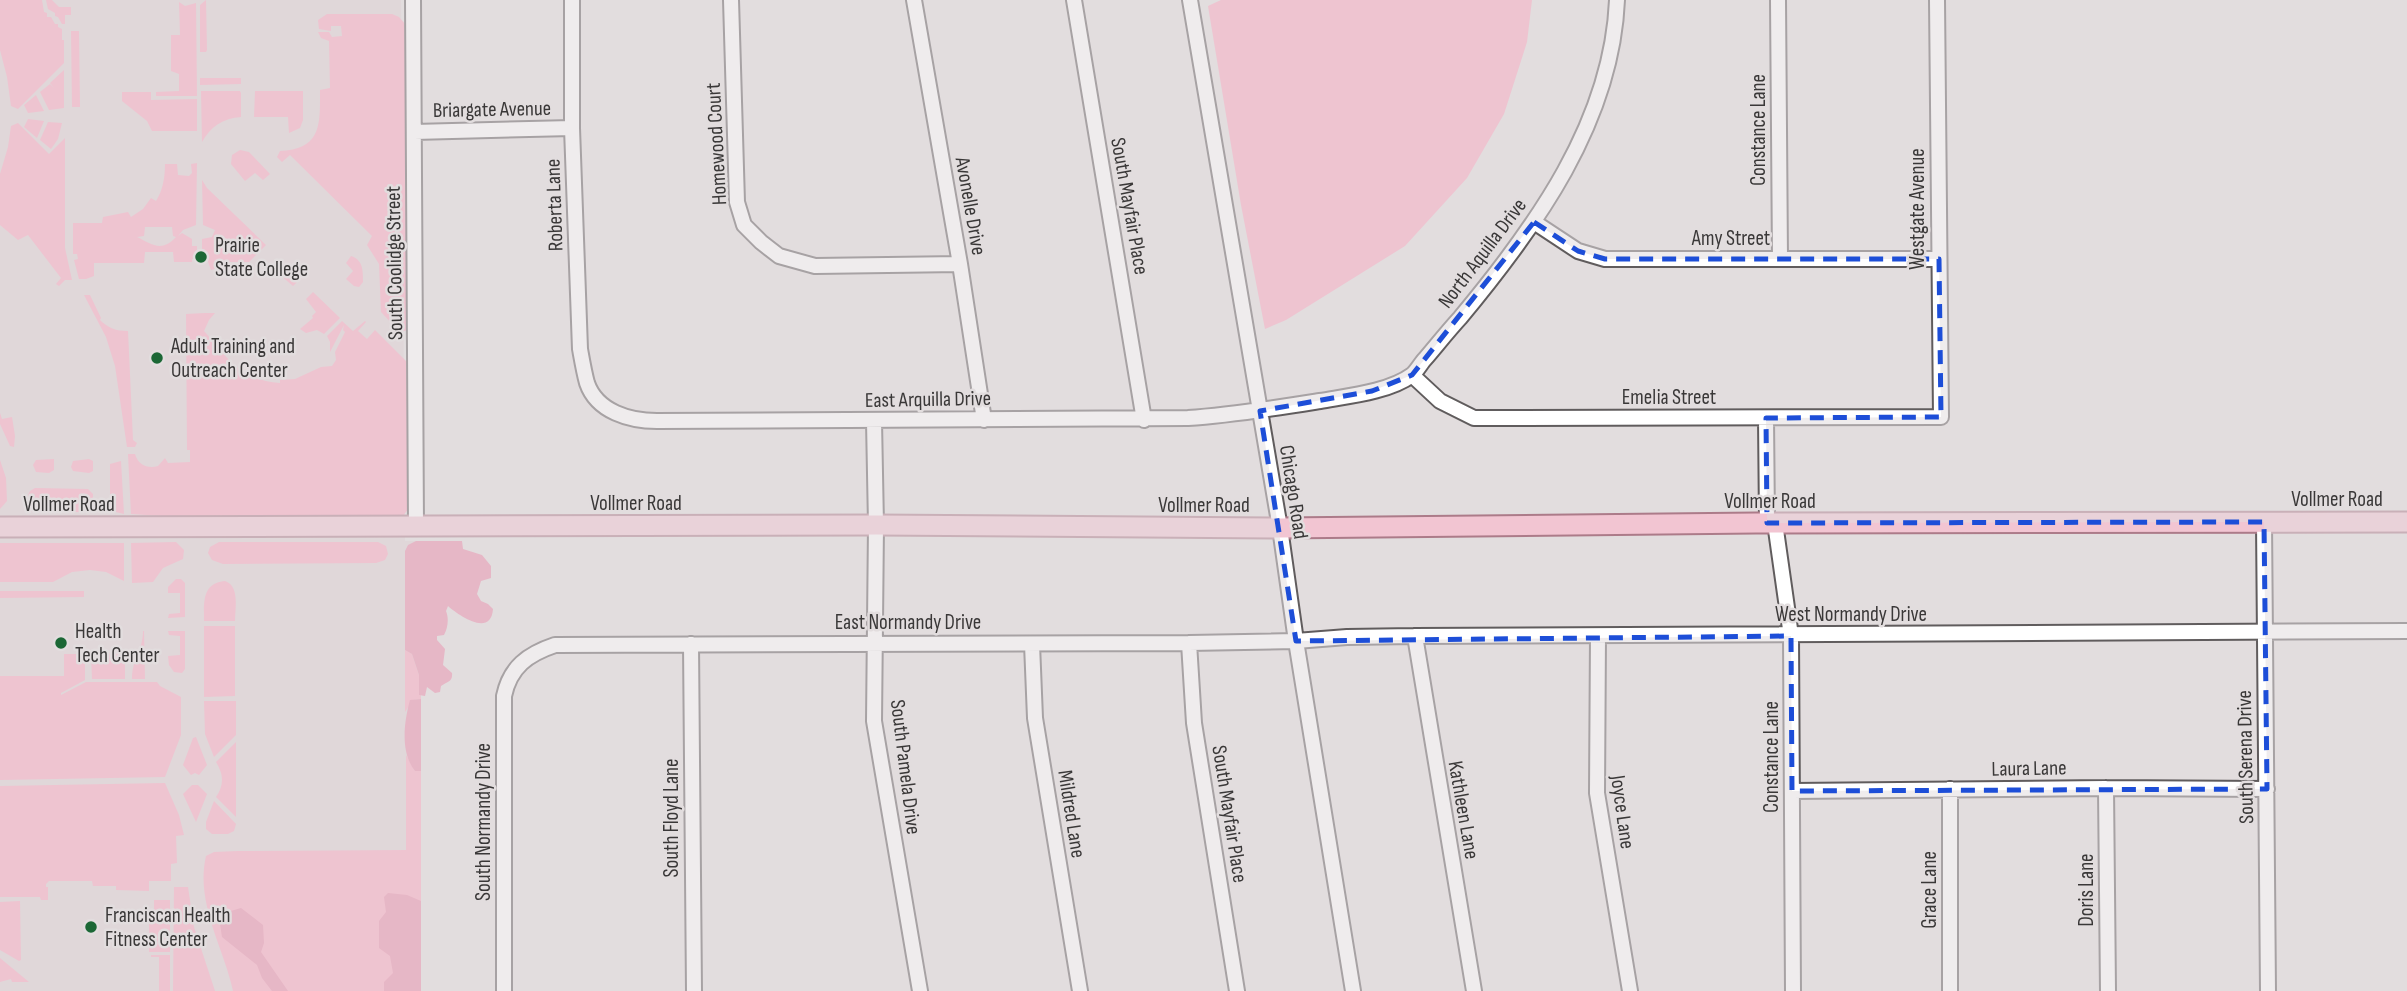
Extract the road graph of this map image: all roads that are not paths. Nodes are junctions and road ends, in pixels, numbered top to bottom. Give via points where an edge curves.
1 (413, 0) edge
2 (572, 0) edge
3 (731, 0) edge
4 (914, 0) edge
5 (1074, 0) edge
6 (1190, 0) edge
7 (1617, 0) edge
8 (1778, 0) edge
9 (1937, 0) edge
10 (572, 128) junction
11 (414, 132) junction
12 (1534, 222) junction
13 (1780, 259) junction
14 (1939, 259) junction
15 (960, 264) junction
16 (1412, 375) junction
17 (600, 403) joint
18 (1260, 411) junction
19 (1941, 417) joint
20 (1766, 418) junction
21 (984, 420) junction
22 (1144, 420) junction
23 (874, 421) junction
24 (2264, 522) junction
25 (2407, 522) edge
26 (1771, 523) junction
27 (876, 525) junction
28 (416, 526) junction
29 (0, 527) edge
30 (1280, 528) junction
31 (2265, 631) junction
32 (2407, 631) edge
33 (1415, 636) junction
34 (1598, 636) junction
35 (1791, 636) junction
36 (1296, 641) junction
37 (875, 643) junction
38 (1189, 643) junction
39 (691, 644) junction
40 (1032, 644) junction
41 (524, 660) joint
42 (2106, 788) junction
43 (1950, 789) junction
44 (2267, 789) junction
45 (1792, 791) junction
46 (505, 991) edge
47 (694, 991) edge
48 (920, 991) edge
49 (1080, 991) edge
50 (1237, 991) edge
51 (1353, 991) edge
52 (1474, 991) edge
53 (1630, 991) edge
54 (1793, 991) edge
55 (1950, 991) edge
56 (2108, 991) edge
57 (2267, 991) edge

1 - 11 street, South Coolidge Street
2 - 10 street, Roberta Lane
3 - 15 street, Homewood Court via 737,202 744,225 779,256 815,266
4 - 15 street, Avonelle Drive
5 - 22 street, South Mayfair Place
6 - 18 street, Chicago Road
7 - 12 street, North Aquilla Drive via 1597,101 1564,172
8 - 13 street, Constance Lane
9 - 14 street, Westgate Avenue
10 - 11 street, Briargate Avenue
10 - 17 street, Roberta Lane via 580,349 588,385
11 - 28 street, South Coolidge Street
12 - 13 street, Amy Street via 1578,251 1605,259
12 - 16 street, North Aquilla Drive
13 - 14 street, Amy Street
14 - 19 street, Westgate Avenue
15 - 21 street, Avonelle Drive
16 - 18 street, North Aquilla Drive via 1372,391
16 - 20 street, Emelia Street via 1440,401 1474,418
17 - 23 street, East Arquilla Drive via 644,421
18 - 22 street, East Arquilla Drive
18 - 30 street, Chicago Road
19 - 20 street, Emelia Street
20 - 26 street, Constance Lane
21 - 22 street, East Arquilla Drive
21 - 23 street, East Arquilla Drive
23 - 27 street, South Pamela Drive
24 - 25 main road, Vollmer Road
24 - 26 main road, Vollmer Road
24 - 31 street, South Serena Drive
26 - 30 main road, Vollmer Road
26 - 35 street, Constance Lane
27 - 28 main road, Vollmer Road
27 - 30 main road, Vollmer Road
27 - 37 street, South Pamela Drive
28 - 29 main road, Vollmer Road
30 - 36 street, Chicago Road
31 - 32 street, West Normandy Drive
31 - 35 street, West Normandy Drive
31 - 44 street, South Serena Drive
33 - 34 street, West Normandy Drive
33 - 36 street, West Normandy Drive
33 - 52 street, Kathleen Lane
34 - 35 street, West Normandy Drive
34 - 53 street, Joyce Lane via 1597,793
35 - 45 street, Constance Lane
36 - 38 street, East Normandy Drive
36 - 51 street, Chicago Road
37 - 39 street, East Normandy Drive
37 - 40 street, East Normandy Drive
37 - 48 street, South Pamela Drive via 874,721
38 - 40 street, East Normandy Drive
38 - 50 street, South Mayfair Place via 1194,723
39 - 41 street, East Normandy Drive via 555,645
39 - 47 street, South Floyd Lane
40 - 49 street, Mildred Lane via 1035,718
41 - 46 street, South Normandy Drive via 506,687 503,705
42 - 43 street, Laura Lane
42 - 44 street, Laura Lane
42 - 56 street, Doris Lane
43 - 45 street, Laura Lane
43 - 55 street, Grace Lane
44 - 57 street, South Serena Drive
45 - 54 street, Constance Lane

